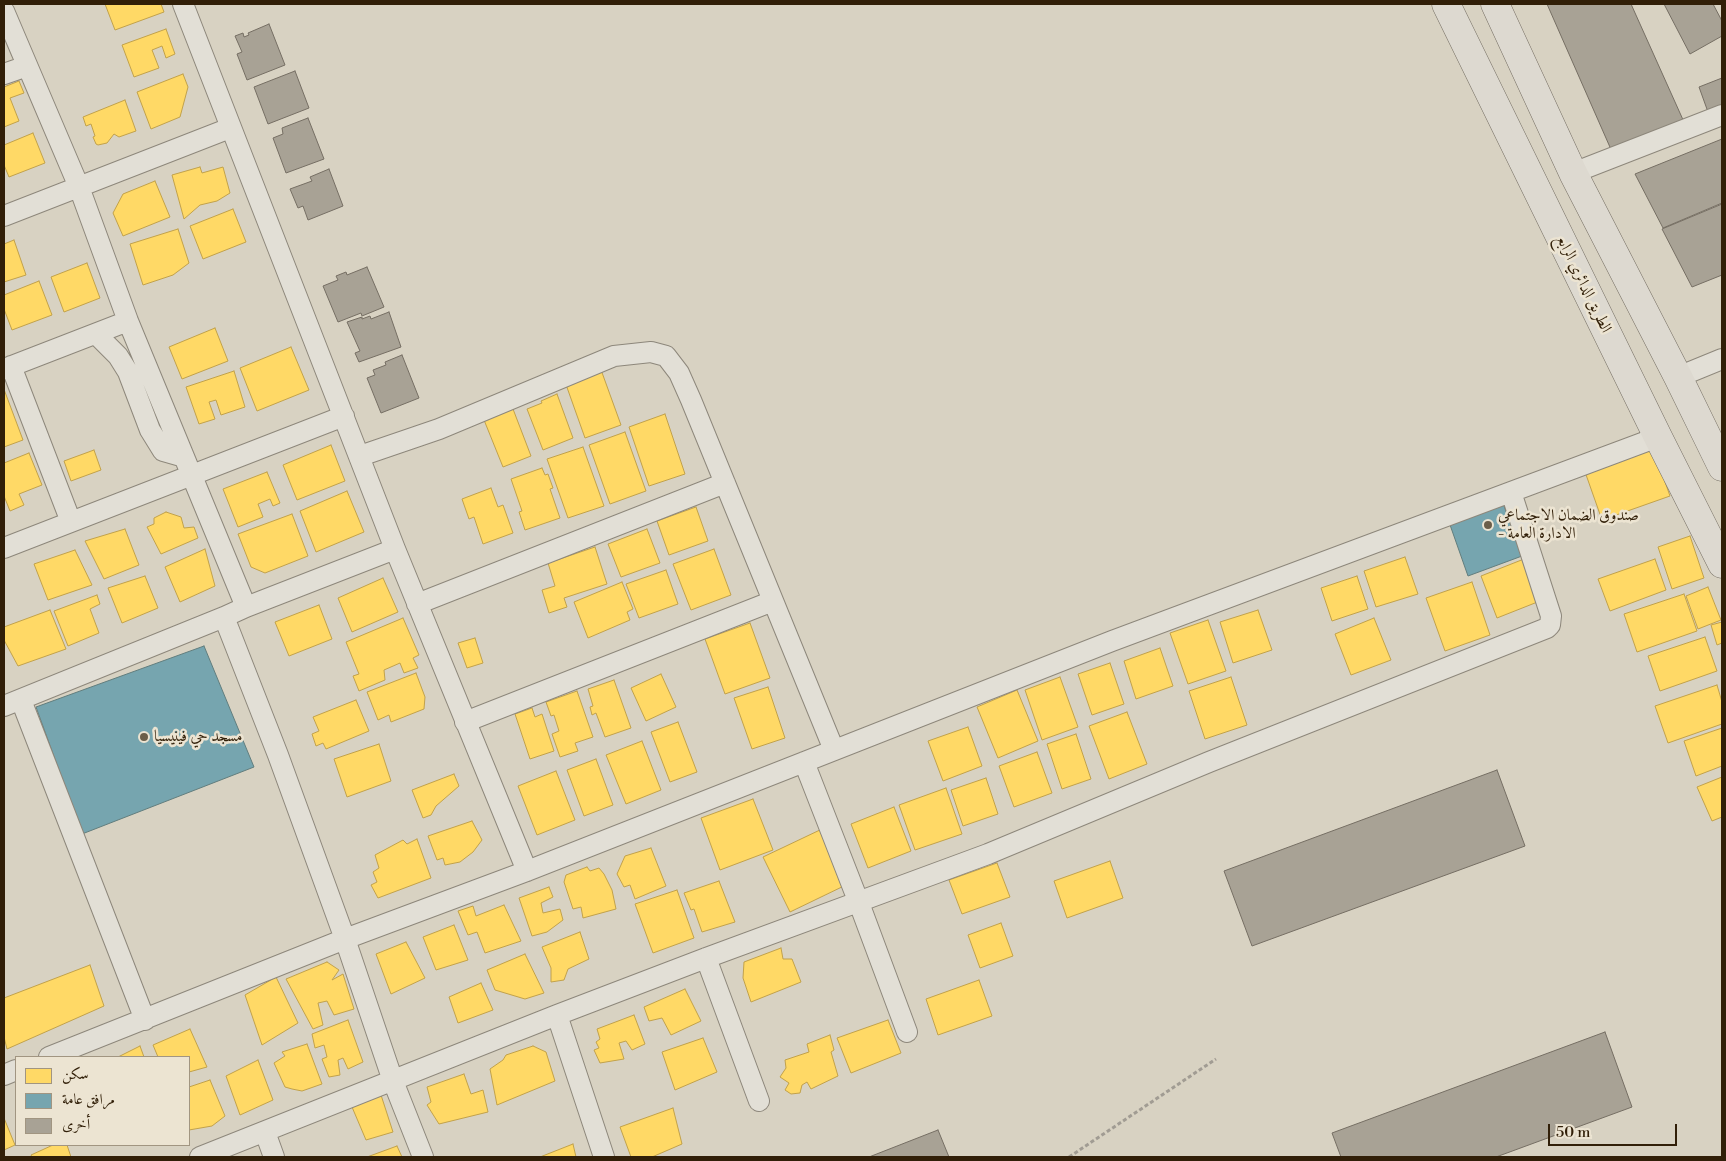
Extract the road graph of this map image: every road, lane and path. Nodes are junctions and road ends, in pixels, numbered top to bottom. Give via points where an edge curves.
1 (183, 4) edge
2 (1446, 4) edge
3 (1495, 4) edge
4 (4, 11) edge
5 (27, 66) junction
6 (4, 74) edge
7 (1722, 116) edge
8 (230, 128) junction
9 (1573, 173) junction
10 (78, 187) junction
11 (4, 216) edge
12 (128, 321) junction
13 (96, 334) junction
14 (1722, 359) edge
15 (7, 368) edge
16 (1678, 378) junction
17 (344, 416) junction
18 (1658, 437) junction
19 (360, 456) junction
20 (187, 466) junction
21 (1722, 467) edge
22 (725, 483) junction
23 (1511, 492) junction
24 (71, 522) junction
25 (4, 548) edge
26 (395, 549) junction
27 (1722, 564) edge
28 (773, 601) junction
29 (417, 604) junction
30 (246, 607) junction
31 (224, 617) junction
32 (12, 703) edge
33 (465, 722) junction
34 (834, 750) junction
35 (804, 762) junction
36 (527, 871) junction
37 (859, 903) junction
38 (345, 940) junction
39 (706, 958) junction
40 (557, 1015) junction
41 (145, 1020) junction
42 (907, 1032) dead end
43 (52, 1056) edge
44 (1216, 1059) dead end
45 (393, 1081) junction
46 (759, 1101) dead end
47 (265, 1132) junction
48 (200, 1157) edge
49 (274, 1157) edge
50 (423, 1157) edge
51 (604, 1157) edge
52 (1069, 1157) edge

1 - 8 street
2 - 18 main road, الطريق الدائري الرابع
3 - 9 main road
4 - 5 street
5 - 6 street
5 - 10 street
7 - 9 street
8 - 10 street
8 - 17 street
9 - 16 main road
10 - 11 street
10 - 12 street
12 - 13 street
12 - 20 street
13 - 15 street
13 - 20 street via 118,356 128,372 150,430 163,451
14 - 16 street
15 - 24 street
16 - 21 main road
17 - 19 street
17 - 20 street
18 - 23 street
18 - 27 main road, الطريق الدائري الرابع
19 - 22 street via 439,429 614,356 651,352 666,356 679,373
19 - 26 street
20 - 24 street
20 - 30 street
22 - 28 street
22 - 29 street
23 - 34 street via 1112,641
23 - 37 street via 1551,616 1547,628
24 - 25 street
26 - 29 street
26 - 30 street
28 - 33 street
28 - 34 street
29 - 33 street
30 - 31 street
31 - 32 street
31 - 38 street
32 - 41 street
33 - 36 street
34 - 35 street
35 - 36 street
35 - 37 street
36 - 38 street
37 - 39 street
37 - 42 street
38 - 41 street
38 - 45 street
39 - 40 street
39 - 46 street
40 - 45 street
40 - 51 street
41 - 43 street
44 - 52 path
45 - 47 street
45 - 50 street
47 - 48 street
47 - 49 street

